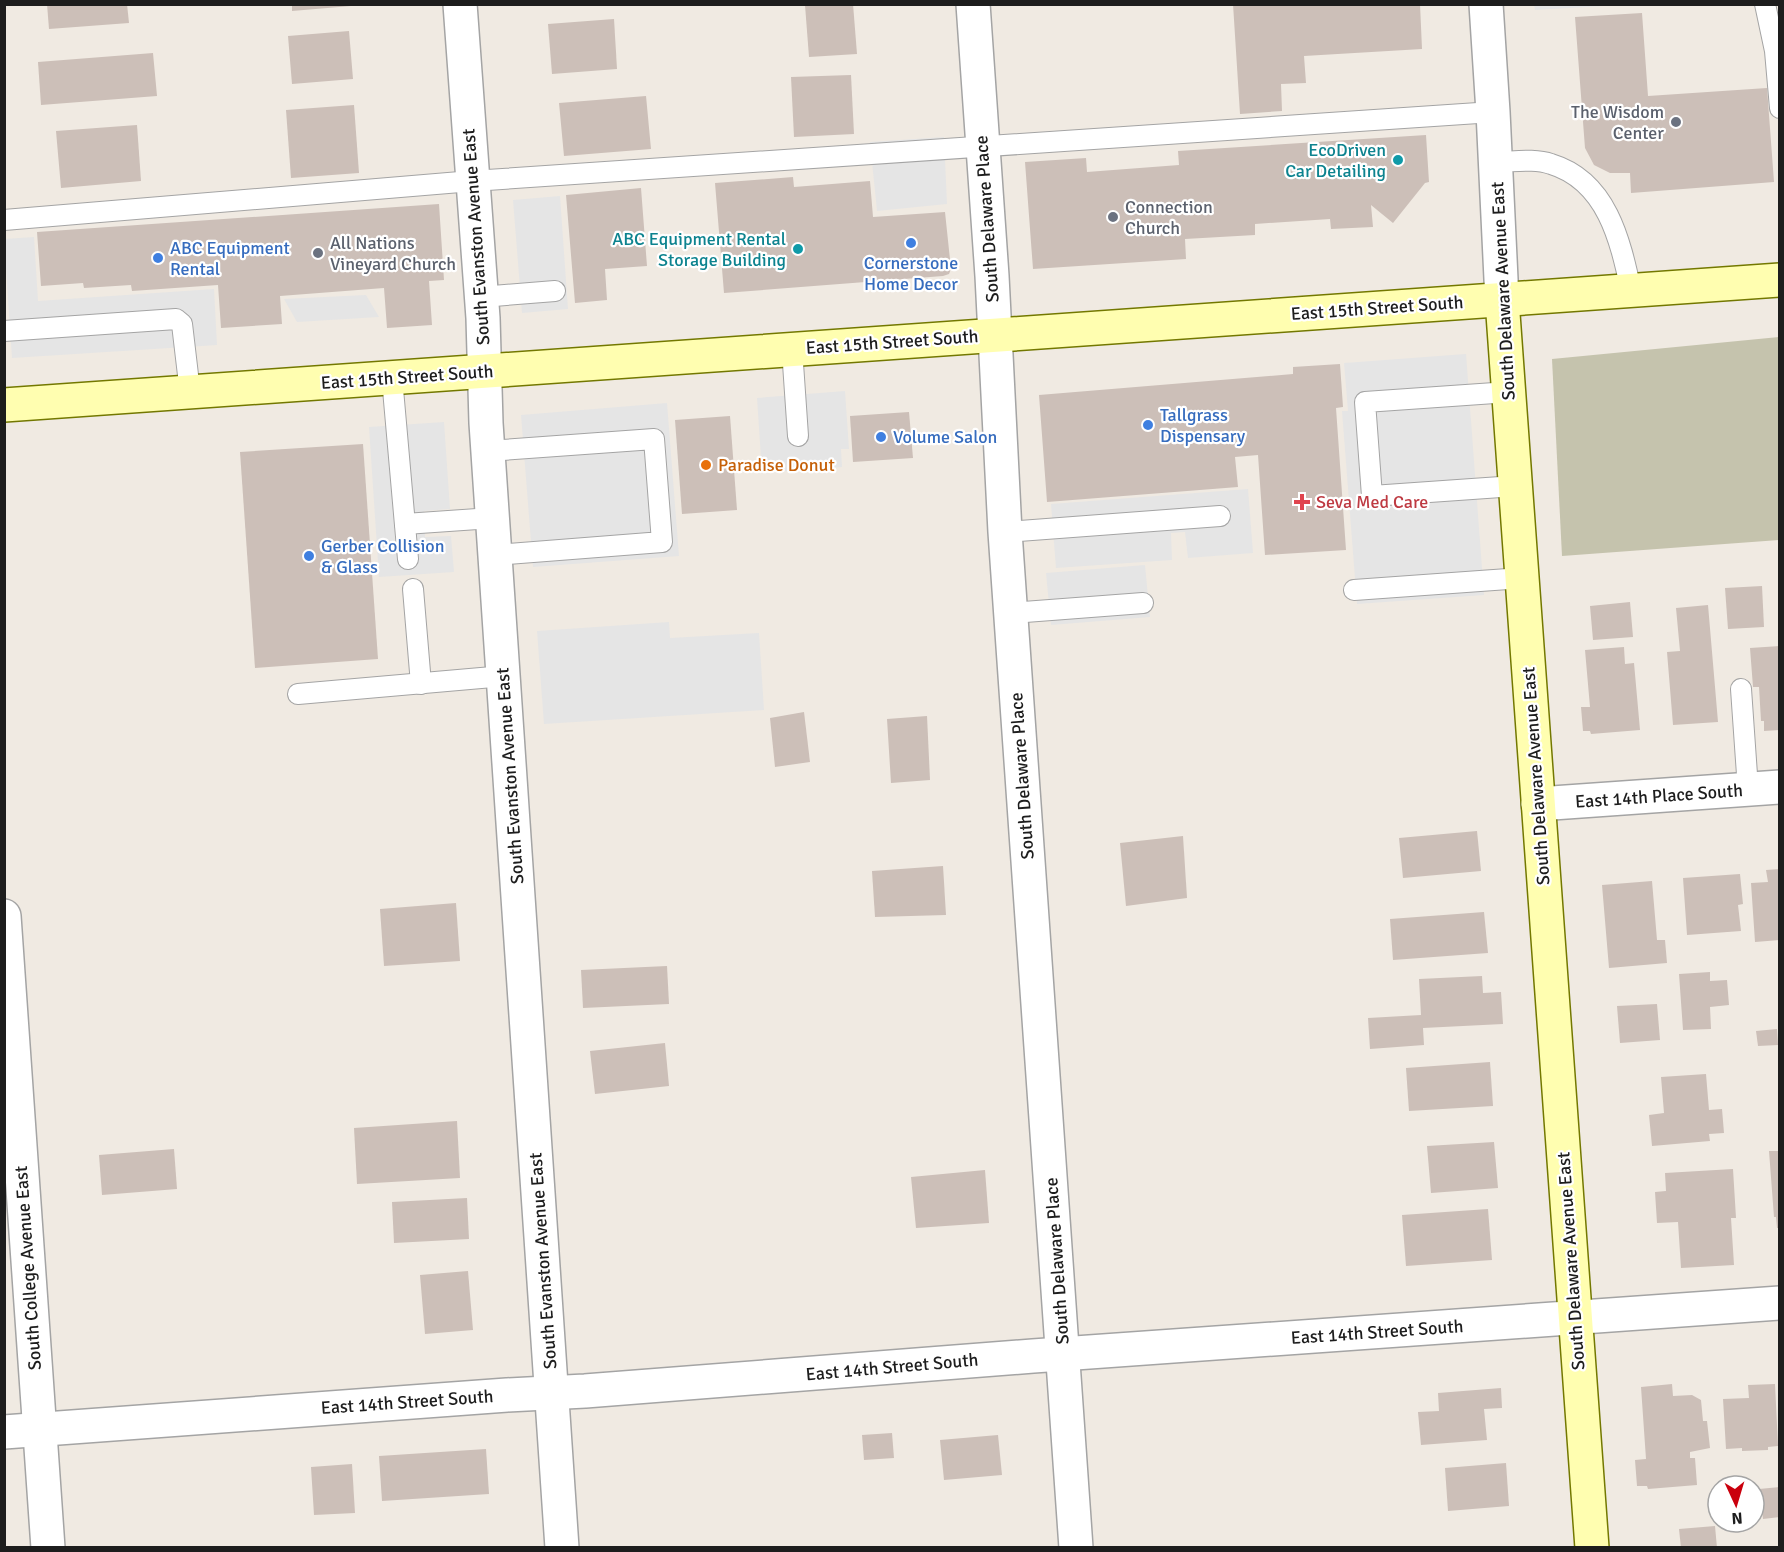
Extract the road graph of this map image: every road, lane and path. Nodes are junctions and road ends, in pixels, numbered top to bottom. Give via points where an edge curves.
1 (460, 4) edge
2 (973, 4) edge
3 (1486, 4) edge
4 (1765, 4) edge
5 (1779, 108) edge
6 (1493, 112) junction
7 (982, 145) junction
8 (1495, 162) junction
9 (472, 182) junction
10 (4, 220) edge
11 (1779, 280) edge
12 (1631, 290) junction
13 (555, 291) dead end
14 (481, 297) junction
15 (1502, 300) junction
16 (4, 331) edge
17 (995, 334) junction
18 (792, 349) junction
19 (484, 371) junction
20 (392, 378) junction
21 (189, 392) junction
22 (1509, 392) junction
23 (4, 405) edge
24 (798, 436) dead end
25 (488, 451) junction
26 (1515, 486) junction
27 (1220, 516) dead end
28 (492, 518) junction
29 (405, 524) junction
30 (1005, 532) junction
31 (495, 555) junction
32 (408, 559) dead end
33 (1521, 578) junction
34 (413, 589) dead end
35 (1354, 590) dead end
36 (1143, 603) dead end
37 (1011, 613) junction
38 (504, 676) junction
39 (422, 684) junction
40 (1741, 689) dead end
41 (298, 694) dead end
42 (1764, 788) edge
43 (1538, 804) junction
44 (4, 916) edge
45 (1779, 1303) edge
46 (1575, 1318) junction
47 (1063, 1353) junction
48 (552, 1392) junction
49 (39, 1430) junction
50 (4, 1432) edge
51 (48, 1548) edge
52 (562, 1548) edge
53 (1076, 1548) edge
54 (1592, 1548) edge

1 - 9 street, South Evanston Avenue East
2 - 7 street, South Delaware Place
3 - 6 street, South Delaware Avenue East
4 - 5 lane via 1775,51
6 - 7 lane
6 - 8 street, South Delaware Avenue East
7 - 9 lane
7 - 17 street, South Delaware Place
8 - 12 lane via 1550,163 1571,172 1591,188 1608,211
8 - 15 street, South Delaware Avenue East
9 - 10 lane
9 - 14 street, South Evanston Avenue East
11 - 12 main road, East 15th Street South
12 - 15 main road, East 15th Street South
13 - 14 lane
14 - 19 street, South Evanston Avenue East
15 - 17 main road, East 15th Street South
15 - 22 main road, South Delaware Avenue East
16 - 21 lane via 176,319 182,324
17 - 18 main road, East 15th Street South
17 - 30 street, South Delaware Place
18 - 19 main road, East 15th Street South
18 - 24 lane
19 - 20 main road, East 15th Street South
19 - 25 street, South Evanston Avenue East
20 - 21 main road, East 15th Street South
20 - 29 lane
21 - 23 main road, East 15th Street South
22 - 26 main road, South Delaware Avenue East
22 - 26 lane via 1365,402 1372,496
25 - 28 street, South Evanston Avenue East
25 - 31 lane via 654,438 662,542
26 - 33 main road, South Delaware Avenue East
27 - 30 lane
28 - 29 lane
28 - 31 street, South Evanston Avenue East
29 - 32 lane
30 - 37 street, South Delaware Place
31 - 38 street, South Evanston Avenue East
33 - 35 lane
33 - 43 main road, South Delaware Avenue East
34 - 39 lane
36 - 37 lane
37 - 47 street, South Delaware Place
38 - 39 lane
38 - 48 street, South Evanston Avenue East
39 - 41 lane
40 - 42 lane
42 - 43 street, East 14th Place South
43 - 46 main road, South Delaware Avenue East
44 - 49 street, South College Avenue East
45 - 46 street, East 14th Street South
46 - 47 street, East 14th Street South
46 - 54 main road, South Delaware Avenue East
47 - 48 street, East 14th Street South
47 - 53 street, South Delaware Place
48 - 49 street, East 14th Street South
48 - 52 street, South Evanston Avenue East
49 - 50 street, East 14th Street South
49 - 51 street, South College Avenue East

